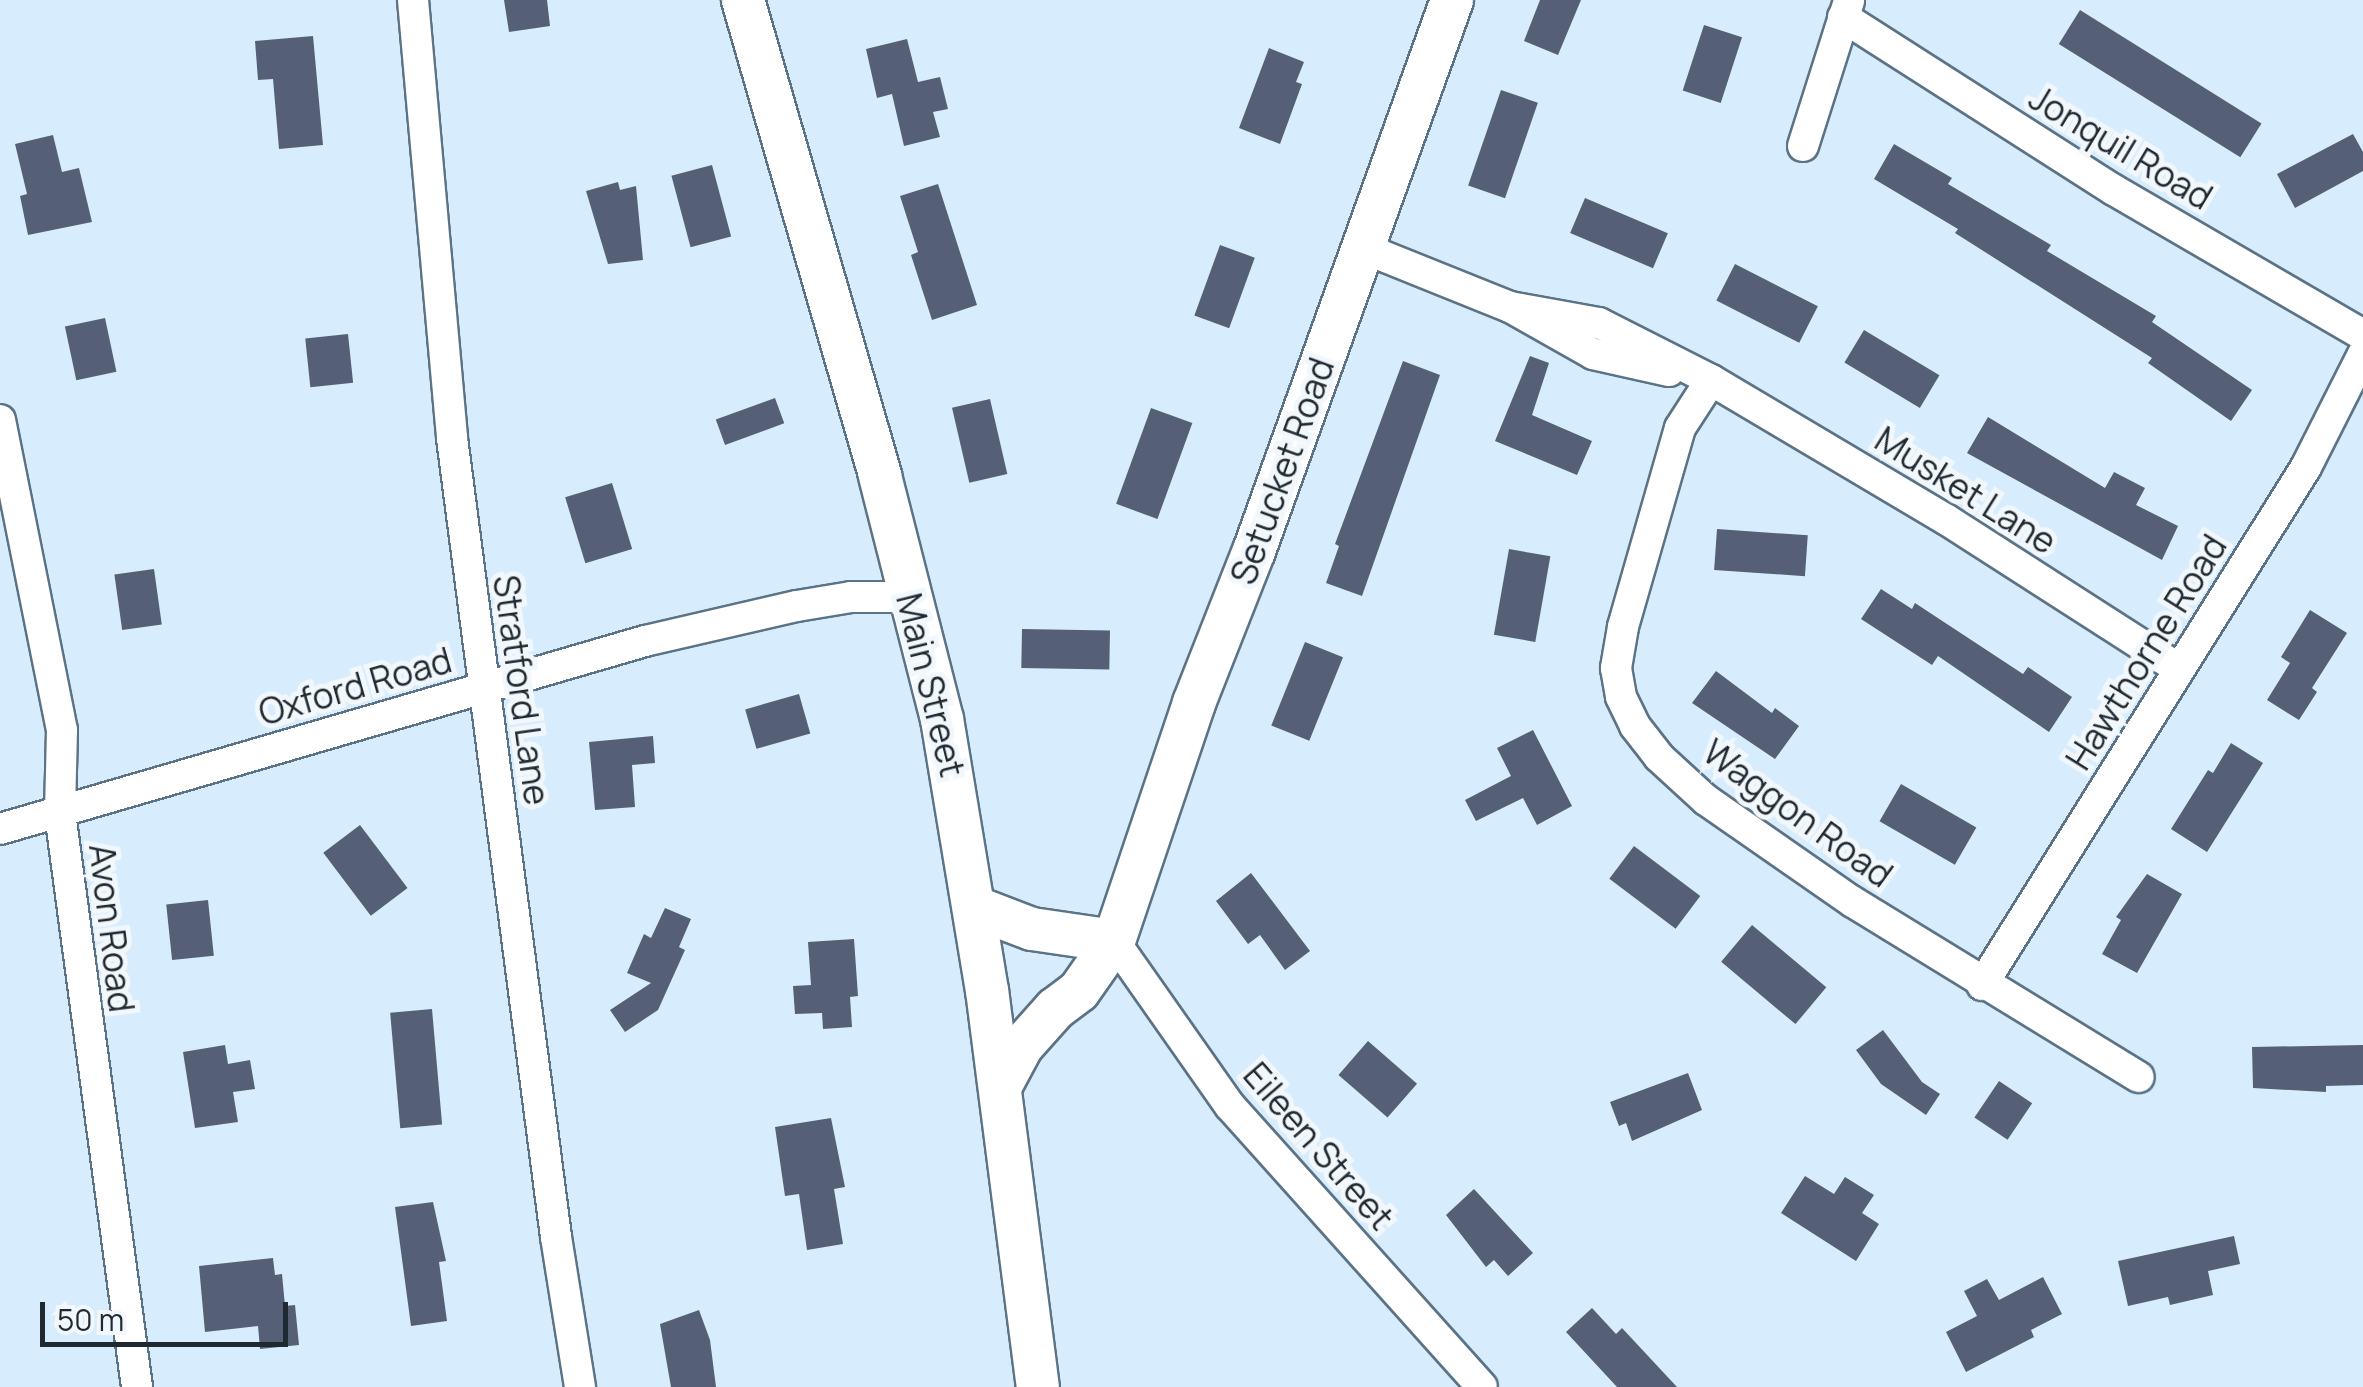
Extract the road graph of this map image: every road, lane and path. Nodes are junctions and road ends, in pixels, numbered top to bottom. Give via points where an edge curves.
1 (413, 0) edge
2 (743, 0) edge
3 (1452, 0) edge
4 (1846, 8) edge
5 (1802, 146) dead end
6 (1364, 248) junction
7 (2363, 335) edge
8 (2363, 354) edge
9 (1711, 380) junction
10 (0, 420) edge
11 (910, 597) junction
12 (2179, 669) junction
13 (482, 688) junction
14 (60, 812) junction
15 (0, 829) edge
16 (974, 907) junction
17 (1114, 942) junction
18 (1982, 985) junction
19 (2139, 1077) dead end
20 (1000, 1087) junction
21 (137, 1387) edge
22 (580, 1387) edge
23 (1038, 1387) edge
24 (1482, 1387) edge

1 - 13 street, Stratford Lane
2 - 11 main road, Main Street
3 - 6 main road, Setucket Road
4 - 5 street
4 - 7 street, Jonquil Road via 2114,190
6 - 9 street, Musket Lane via 1510,306 1599,323
6 - 17 main road, Setucket Road via 1194,704
8 - 12 street, Hawthorne Road via 2306,467
9 - 12 street, Musket Lane
9 - 18 street, Waggon Road via 1680,428 1616,668 1621,697 1659,758 1706,800
10 - 14 street, Avon Road via 62,730
11 - 13 street, Oxford Road via 797,606
11 - 16 main road, Main Street via 942,719
12 - 18 street, Hawthorne Road
13 - 14 street, Oxford Road
13 - 22 street, Stratford Lane
14 - 15 street, Oxford Road
14 - 21 street, Avon Road
16 - 17 main road via 1032,928
16 - 20 main road, Main Street
17 - 20 main road, Setucket Road via 1079,991 1022,1046
17 - 24 street, Eileen Street via 1230,1106
18 - 19 street, Waggon Road
20 - 23 main road, Main Street

